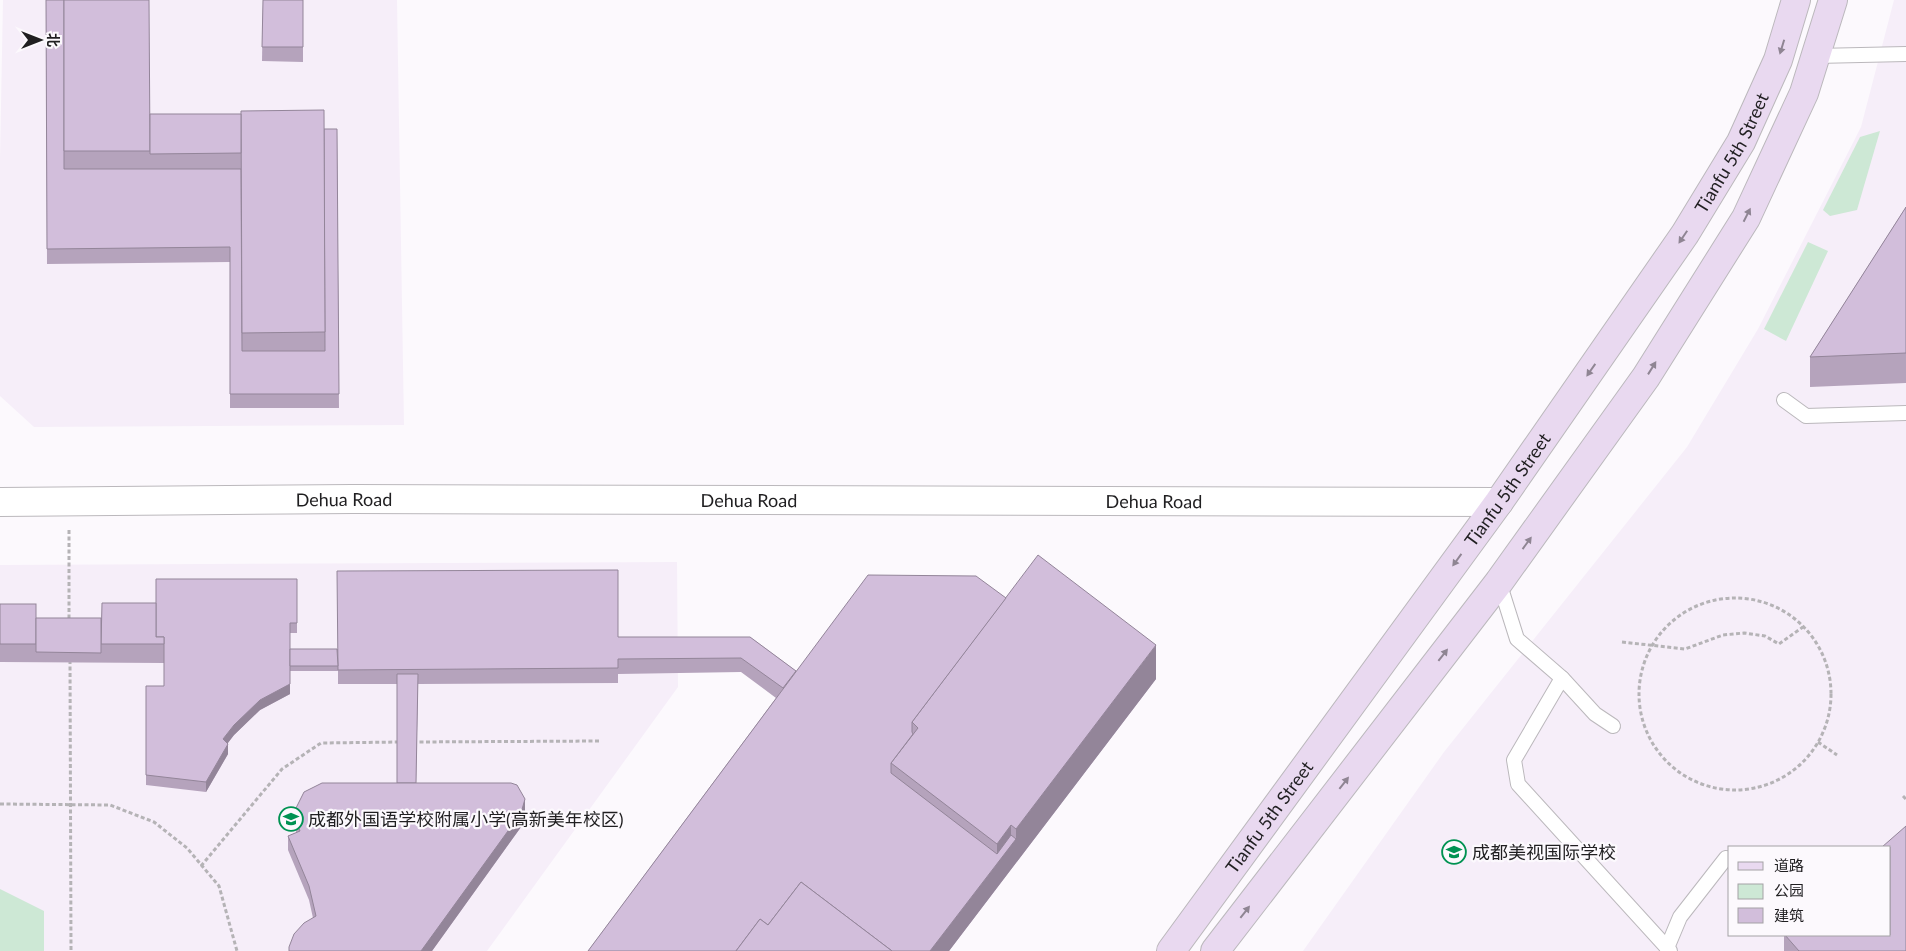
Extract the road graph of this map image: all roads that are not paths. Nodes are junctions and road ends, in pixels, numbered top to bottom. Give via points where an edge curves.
1 (1796, 0) edge
2 (1833, 0) edge
3 (1906, 54) edge
4 (1816, 56) junction
5 (1784, 400) dead end
6 (1906, 414) edge
7 (0, 502) edge
8 (1498, 502) junction
9 (1498, 582) junction
10 (1562, 678) junction
11 (1613, 726) dead end
12 (1726, 858) dead end
13 (1668, 949) edge
14 (1171, 951) edge
15 (1215, 951) edge

1 -> 8 street, Tianfu 5th Street via 1778,60 1741,142 1686,234
2 - 4 street
3 - 4 lane
9 -> 4 street via 1646,376 1746,218 1804,93
5 - 6 lane via 1806,416
7 - 8 street, Dehua Road via 383,499
8 -> 14 street, Tianfu 5th Street
9 - 10 lane via 1517,639
15 -> 9 street
10 - 11 lane via 1595,714
10 - 13 lane via 1514,760 1518,784
12 - 13 lane via 1680,917

